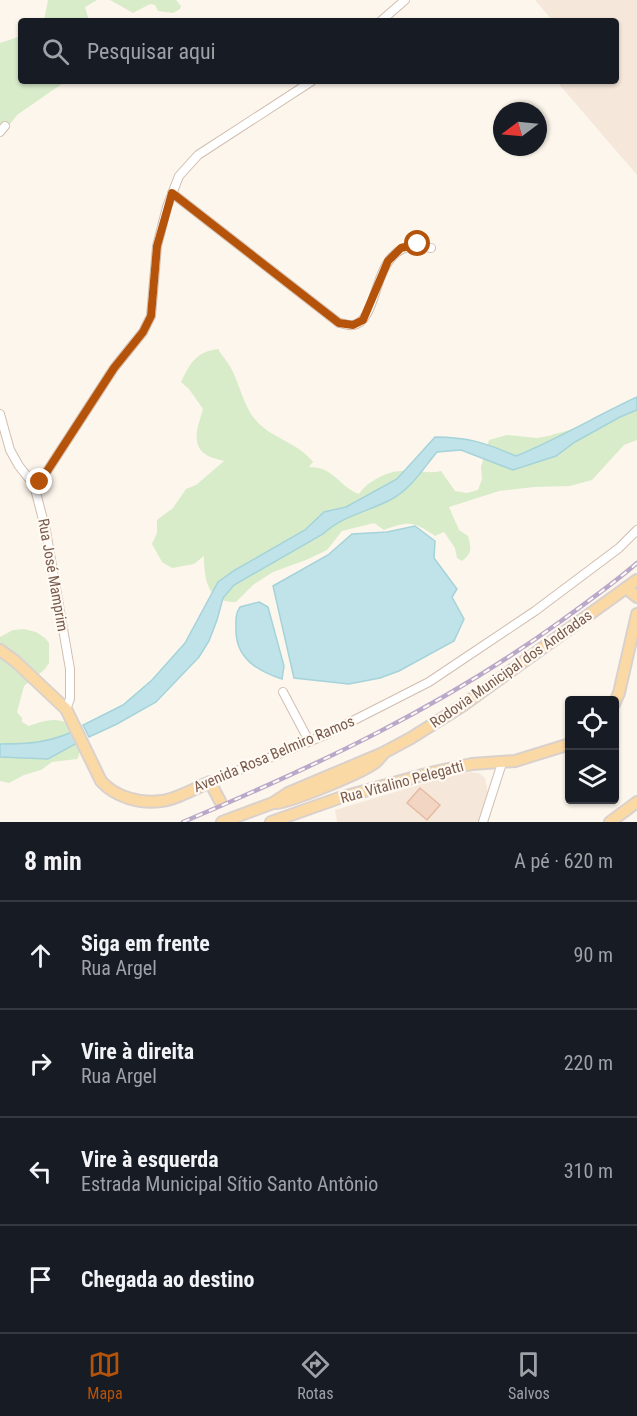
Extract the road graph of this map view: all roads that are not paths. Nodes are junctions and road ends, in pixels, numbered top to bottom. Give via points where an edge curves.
1 (405, 0) edge
2 (384, 18) edge
3 (307, 84) edge
4 (172, 193) junction
5 (431, 248) dead end
6 (0, 414) edge
7 (34, 485) junction
8 (637, 530) edge
9 (637, 580) edge
10 (626, 588) junction
11 (637, 597) edge
12 (637, 614) edge
13 (0, 650) edge
14 (283, 692) dead end
15 (618, 696) edge
16 (66, 709) junction
17 (309, 741) junction
18 (565, 746) edge
19 (377, 755) junction
20 (502, 763) junction
21 (210, 782) junction
22 (336, 782) junction
23 (339, 798) junction
24 (637, 802) edge
25 (273, 803) junction
26 (222, 811) edge
27 (271, 822) edge
28 (483, 822) edge
29 (610, 822) edge

1 - 2 street
3 - 4 street via 198,154 179,176
4 - 5 street via 339,323 353,325 363,320 388,261 401,248 418,244
4 - 7 street via 157,246 148,325 114,368 40,482
6 - 7 street, Rua José Mamprim via 10,450
7 - 16 street, Rua José Mamprim via 70,669
8 - 17 street, Avenida Rosa Belmiro Ramos via 535,611 429,682
9 - 10 main road, Rodovia Municipal dos Andradas
10 - 11 main road
10 - 19 main road, Rodovia Municipal dos Andradas via 462,706
12 - 15 main road
13 - 16 main road, Avenida Rosa Belmiro Ramos
14 - 17 street
16 - 21 main road, Avenida Rosa Belmiro Ramos via 108,789 141,801 161,802
17 - 21 street, Avenida Rosa Belmiro Ramos
18 - 20 main road, Rua Vitalino Pelegatti
19 - 22 main road, Rodovia Municipal dos Andradas via 372,765
19 - 25 main road, Rodovia Municipal dos Andradas
20 - 23 main road, Rua Vitalino Pelegatti via 450,768
20 - 28 street
21 - 26 main road
22 - 23 main road
22 - 25 main road, Rodovia Municipal dos Andradas via 286,802
23 - 27 main road, Rua Vitalino Pelegatti
24 - 29 main road
25 - 26 main road, Rodovia Municipal dos Andradas

